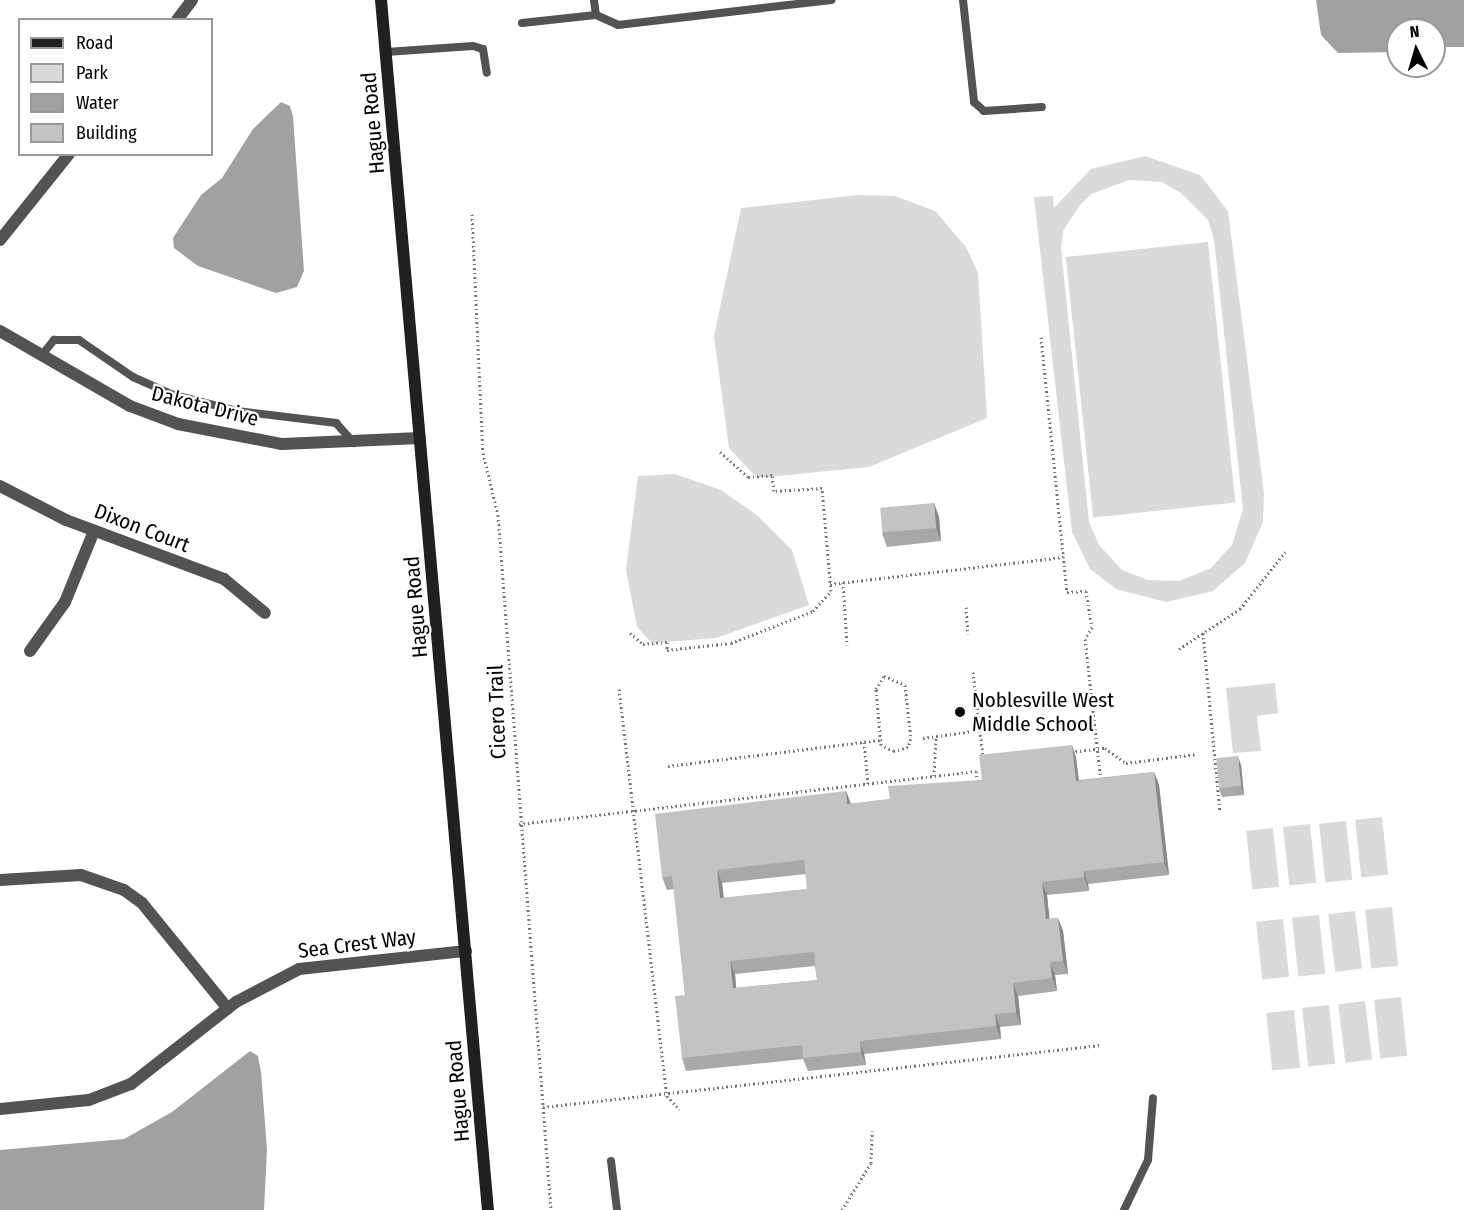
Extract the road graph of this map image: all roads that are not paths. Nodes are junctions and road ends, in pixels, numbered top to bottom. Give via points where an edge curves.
1 (192, 0) edge
2 (381, 0) edge
3 (594, 0) edge
4 (832, 0) edge
5 (963, 0) edge
6 (596, 15) junction
7 (178, 18) edge
8 (522, 23) dead end
9 (386, 52) junction
10 (487, 73) dead end
11 (1042, 108) dead end
12 (67, 156) edge
13 (0, 240) edge
14 (0, 331) edge
15 (42, 356) junction
16 (420, 438) junction
17 (354, 443) junction
18 (0, 486) edge
19 (93, 531) junction
20 (265, 614) dead end
21 (30, 651) dead end
22 (0, 880) edge
23 (466, 951) junction
24 (228, 1009) junction
25 (1153, 1098) dead end
26 (0, 1109) edge
27 (611, 1161) dead end
28 (488, 1210) edge
29 (617, 1210) edge
30 (1124, 1210) edge

1 - 7 street
2 - 9 main road, Hague Road
3 - 6 lane
4 - 6 lane via 618,25
5 - 11 lane via 974,102 984,111
6 - 8 lane
9 - 10 lane via 472,46 483,49
9 - 16 main road, Hague Road
12 - 13 street
14 - 15 street, Dakota Drive
15 - 17 street, Dakota Drive via 130,406 178,424 282,444
15 - 17 lane via 54,340 79,340 133,377 171,394 237,411 336,423
16 - 17 street, Dakota Drive
16 - 23 main road, Hague Road
18 - 19 street, Dixon Court
19 - 20 street, Dixon Court via 224,579
19 - 21 street via 65,602
22 - 24 street via 81,875 124,890 142,903
23 - 24 street, Sea Crest Way via 298,969
23 - 28 main road, Hague Road
24 - 26 street, Sea Crest Way via 149,1073 114,1091 89,1100
25 - 30 lane via 1148,1160
27 - 29 lane

